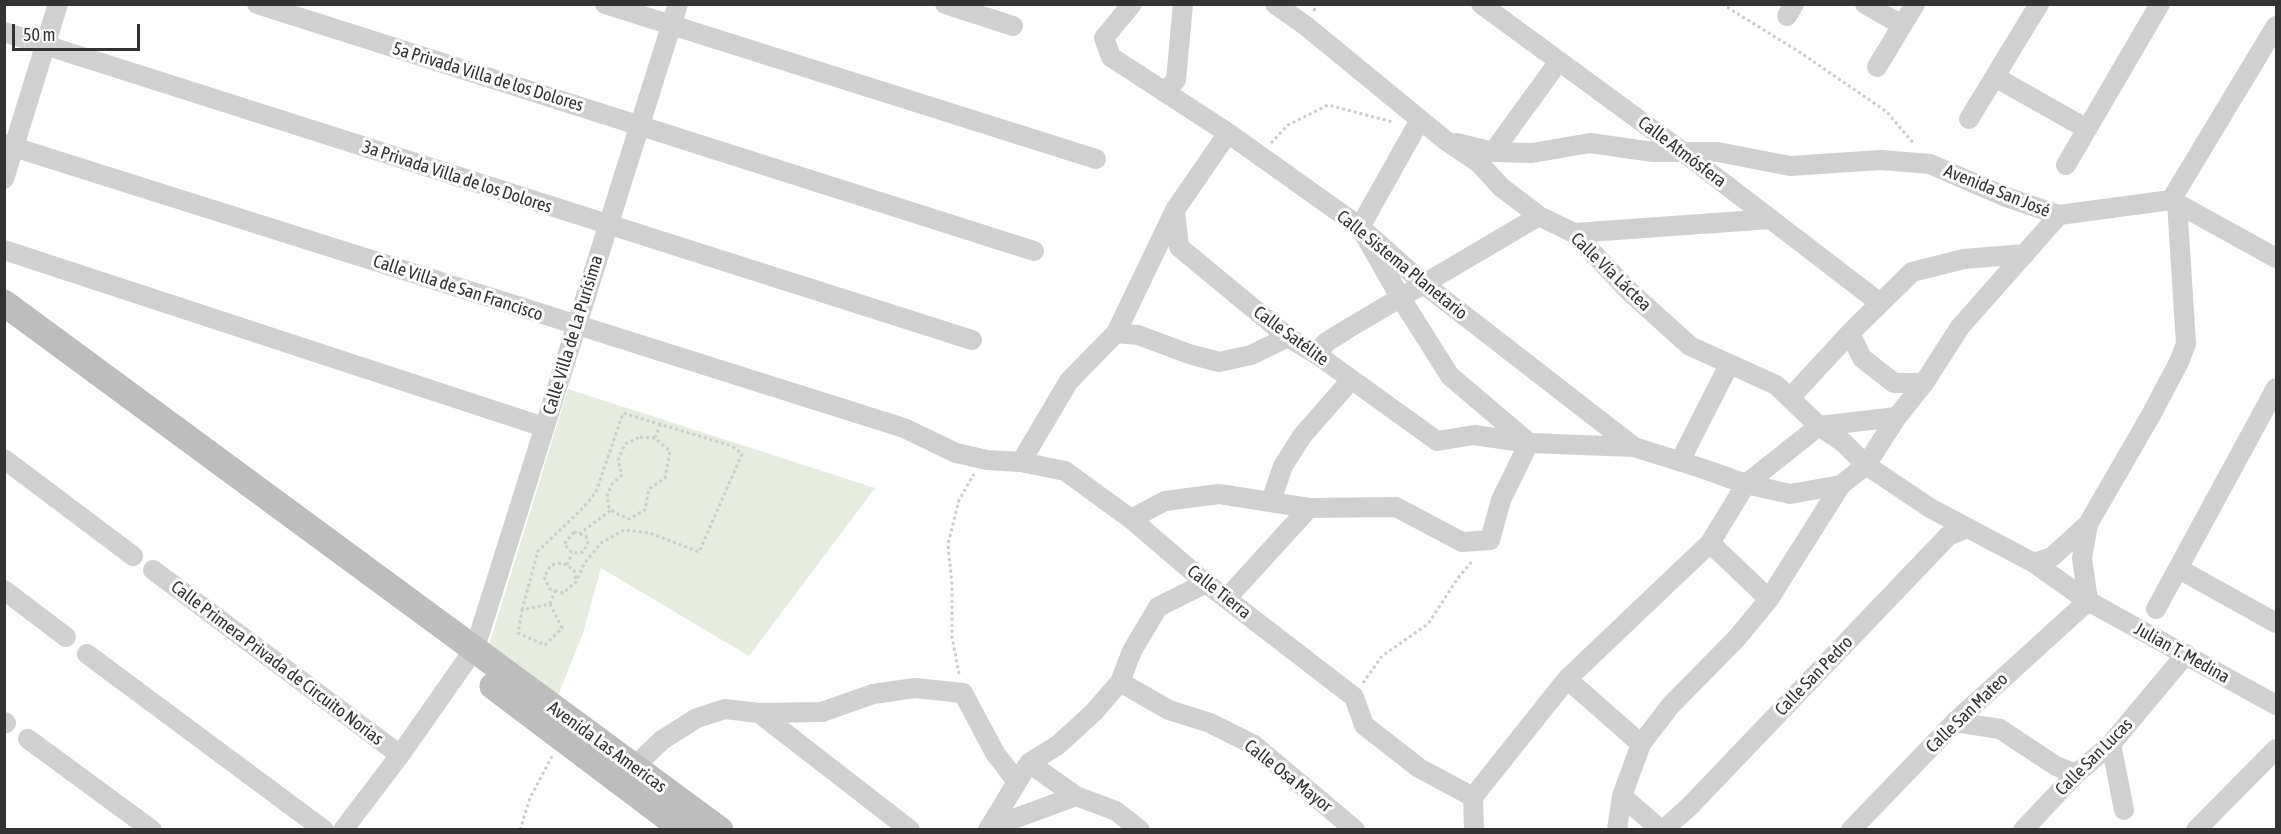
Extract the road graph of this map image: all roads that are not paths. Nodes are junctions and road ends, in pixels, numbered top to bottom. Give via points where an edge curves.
1 (58, 4) edge
2 (257, 4) edge
3 (605, 4) edge
4 (678, 4) edge
5 (945, 4) edge
6 (1132, 4) edge
7 (1183, 4) edge
8 (1275, 4) edge
9 (1303, 4) edge
10 (1481, 4) edge
11 (1865, 4) edge
12 (1915, 4) edge
13 (2039, 4) edge
14 (2160, 4) edge
15 (671, 25) junction
16 (1902, 25) junction
17 (1013, 26) dead end
18 (1306, 26) junction
19 (2277, 26) edge
20 (4, 32) edge
21 (45, 45) junction
22 (1559, 61) junction
23 (1877, 67) dead end
24 (1995, 77) junction
25 (1164, 92) junction
26 (1969, 118) dead end
27 (639, 124) junction
28 (1418, 126) junction
29 (2086, 129) junction
30 (1228, 133) junction
31 (1445, 140) junction
32 (9, 146) edge
33 (1493, 152) junction
34 (1683, 152) junction
35 (1096, 159) dead end
36 (2066, 165) dead end
37 (4, 179) edge
38 (2174, 201) junction
39 (1175, 210) junction
40 (2059, 215) junction
41 (1539, 216) junction
42 (1771, 219) junction
43 (607, 225) junction
44 (1360, 227) junction
45 (1574, 232) junction
46 (4, 250) edge
47 (1034, 251) dead end
48 (2025, 254) junction
49 (2277, 258) edge
50 (1425, 285) junction
51 (1400, 297) junction
52 (4, 303) edge
53 (1880, 303) junction
54 (4, 325) edge
55 (575, 326) junction
56 (1116, 333) junction
57 (1850, 333) junction
58 (1288, 337) junction
59 (972, 340) dead end
60 (1319, 356) junction
61 (1729, 365) junction
62 (1351, 380) junction
63 (1924, 383) junction
64 (2277, 388) edge
65 (1790, 398) junction
66 (1898, 417) junction
67 (1819, 426) junction
68 (544, 427) junction
69 (904, 428) joint
70 (1528, 443) junction
71 (1634, 447) junction
72 (4, 459) edge
73 (1680, 461) junction
74 (1021, 462) junction
75 (1866, 465) junction
76 (1746, 484) junction
77 (1841, 485) junction
78 (1271, 501) junction
79 (1310, 508) junction
80 (1131, 519) junction
81 (2088, 524) junction
82 (1967, 528) junction
83 (1710, 543) junction
84 (133, 556) dead end
85 (2034, 563) junction
86 (2179, 569) junction
87 (153, 570) dead end
88 (1206, 583) junction
89 (4, 590) edge
90 (1227, 597) junction
91 (1769, 599) junction
92 (2088, 601) junction
93 (2156, 609) dead end
94 (2274, 617) edge
95 (66, 637) dead end
96 (87, 654) dead end
97 (2186, 654) junction
98 (480, 664) junction
99 (1567, 679) junction
100 (1120, 682) junction
101 (2277, 705) edge
102 (759, 713) junction
103 (1955, 722) junction
104 (28, 739) dead end
105 (1641, 744) junction
106 (2111, 744) junction
107 (2277, 749) edge
108 (400, 755) junction
109 (1029, 763) junction
110 (635, 766) junction
111 (2076, 774) junction
112 (1017, 782) junction
113 (1076, 795) junction
114 (1622, 796) junction
115 (1473, 797) junction
116 (2124, 810) dead end
117 (989, 829) edge
118 (152, 830) edge
119 (324, 830) edge
120 (343, 830) edge
121 (684, 830) edge
122 (720, 830) edge
123 (910, 830) edge
124 (1140, 830) edge
125 (1355, 830) edge
126 (1474, 830) edge
127 (1617, 830) edge
128 (1662, 830) edge
129 (1851, 830) edge
130 (2023, 830) edge
131 (2196, 830) edge

1 - 21 street
2 - 27 street, 5a Privada Villa de los Dolores
3 - 15 street
4 - 15 street, Calle Villa de La Purísima
5 - 17 street
6 - 25 street, Calle Sistema Planetario via 1104,38 1111,57
7 - 25 street via 1176,81
8 - 18 street, Calle Vía Láctea
9 - 18 street
10 - 22 street, Calle Atmósfera
11 - 16 street
12 - 16 street
13 - 24 street
14 - 29 street
15 - 27 street, Calle Villa de La Purísima
15 - 35 street
16 - 23 street
18 - 28 street, Calle Vía Láctea
19 - 38 street
20 - 21 street
21 - 32 street
21 - 43 street, 3a Privada Villa de los Dolores
22 - 33 street
22 - 34 street, Calle Atmósfera
24 - 26 street
24 - 29 street
25 - 30 street, Calle Sistema Planetario
27 - 43 street, Calle Villa de La Purísima
27 - 47 street, 5a Privada Villa de los Dolores
28 - 31 street, Calle Vía Láctea
28 - 44 street
29 - 36 street
30 - 39 street
30 - 44 street, Calle Sistema Planetario
31 - 33 street, Avenida San José
31 - 41 street, Calle Vía Láctea via 1479,163 1501,187
32 - 37 street
32 - 55 street, Calle Villa de San Francisco
33 - 34 street, Avenida San José via 1532,153 1590,143
34 - 40 street, Avenida San José via 1718,152 1790,165 1881,160 1930,164
34 - 42 street, Calle Atmósfera
38 - 40 street, Avenida San José
38 - 49 street
38 - 81 street via 2186,344 2151,416
39 - 56 street
39 - 58 street, Calle Satélite via 1179,247
40 - 48 street
41 - 45 street, Calle Vía Láctea
41 - 50 street
42 - 45 street
42 - 53 street, Calle Atmósfera
43 - 55 street, Calle Villa de La Purísima
43 - 59 street, 3a Privada Villa de los Dolores
44 - 50 street, Calle Sistema Planetario
44 - 51 street
45 - 61 street, Calle Vía Láctea via 1630,292 1690,346
46 - 68 street
48 - 53 street via 1964,259 1912,272
48 - 63 street via 1960,327
50 - 51 street
50 - 71 street, Calle Sistema Planetario
51 - 60 street via 1326,343
51 - 70 street via 1450,376
52 - 98 street
53 - 57 street
54 - 98 street
55 - 68 street, Calle Villa de La Purísima
55 - 69 street, Calle Villa de San Francisco
56 - 58 street via 1138,335 1219,362 1251,355
56 - 74 street via 1069,381
57 - 63 street via 1862,358 1894,383
57 - 65 street
58 - 60 street, Calle Satélite
60 - 62 street, Calle Satélite
61 - 65 street, Calle Vía Láctea via 1776,385
61 - 73 street
62 - 70 street, Calle Satélite via 1437,441 1474,435
62 - 78 street via 1302,436 1282,466
63 - 66 street
64 - 86 street
65 - 67 street, Calle Vía Láctea
66 - 67 street
66 - 75 street
67 - 75 street, Calle Vía Láctea
67 - 76 street
68 - 98 street, Calle Villa de La Purísima
69 - 74 street, Calle Tierra via 956,453
70 - 71 street
70 - 79 street via 1501,500 1490,540 1462,542 1396,507
71 - 73 street
72 - 84 street
73 - 76 street
74 - 80 street, Calle Tierra via 1065,471
75 - 77 street
75 - 82 street, Calle Vía Láctea
76 - 77 street via 1790,494
76 - 83 street
77 - 91 street
78 - 79 street
78 - 80 street via 1218,494 1165,501
79 - 90 street
80 - 88 street, Calle Tierra
81 - 85 street via 2052,557
81 - 92 street via 2082,558
82 - 85 street, Julian T. Medina
82 - 128 street, Calle San Pedro via 1948,536 1689,807
83 - 91 street
83 - 99 street
85 - 92 street, Julian T. Medina
86 - 93 street
86 - 94 street
87 - 108 street, Calle Primera Privada de Circuito Norias
88 - 90 street, Calle Tierra
88 - 100 street via 1158,607 1132,651
89 - 95 street
90 - 115 street, Calle Tierra via 1354,697 1364,725 1419,768
91 - 105 street via 1671,705
92 - 97 street, Julian T. Medina
92 - 103 street, Calle San Mateo
96 - 119 street
97 - 101 street, Julian T. Medina
97 - 106 street, Calle San Lucas
98 - 108 street, Calle Villa de La Purísima
98 - 110 street, Avenida Las Americas
98 - 121 street, Avenida Las Americas via 561,738
99 - 105 street
99 - 115 street
100 - 109 street via 1058,745
100 - 125 street, Calle Osa Mayor via 1169,710 1210,723 1254,745
102 - 110 street via 725,709 697,718 662,740
102 - 112 street via 822,712 873,694 915,688 963,693
102 - 123 street
103 - 111 street via 2000,729 2056,766
103 - 129 street, Calle San Mateo
104 - 118 street
105 - 114 street
106 - 111 street, Calle San Lucas
106 - 116 street
107 - 131 street
108 - 120 street, Calle Villa de La Purísima
109 - 112 street
109 - 113 street
110 - 122 street, Avenida Las Americas
111 - 130 street, Calle San Lucas
112 - 117 street
113 - 117 street
113 - 124 street via 1116,811
114 - 127 street
114 - 128 street
115 - 126 street

